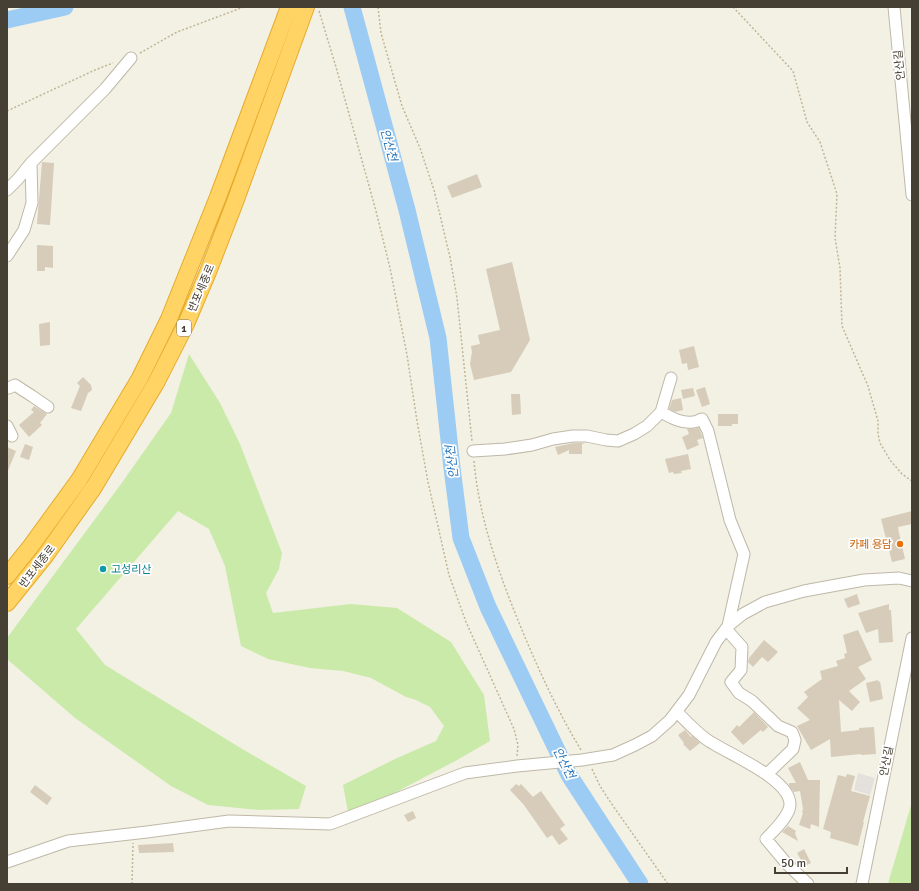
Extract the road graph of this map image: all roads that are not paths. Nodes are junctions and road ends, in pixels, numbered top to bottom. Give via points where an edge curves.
1 (894, 7) edge
2 (288, 11) edge
3 (304, 14) edge
4 (136, 56) road end
5 (901, 83) junction
6 (912, 87) edge
7 (31, 163) junction
8 (7, 190) edge
9 (912, 195) edge
10 (7, 256) edge
11 (671, 378) dead end
12 (7, 387) edge
13 (48, 407) dead end
14 (661, 412) junction
15 (7, 426) edge
16 (12, 436) dead end
17 (473, 451) road end
18 (7, 576) edge
19 (912, 581) edge
20 (7, 603) edge
21 (727, 628) junction
22 (912, 638) edge
23 (677, 712) junction
24 (767, 774) junction
25 (7, 862) edge
26 (808, 884) edge
27 (862, 884) edge

1 - 5 street, 안산길
2 - 18 highway, 반포세종로 / 1 via 169,319 140,378 79,480
3 - 20 highway, 반포세종로 / 1 via 213,258 186,324 160,376 94,487 45,556
4 - 7 street
5 - 6 street
5 - 9 street, 안산길
7 - 8 street
7 - 10 street via 32,203 24,230
11 - 14 street
12 - 13 street via 15,385
14 - 17 street via 647,426 618,441 574,436 532,445
14 - 21 street via 684,422 702,419 708,431 730,520 744,554
15 - 16 street
19 - 21 street via 899,578 864,580 804,591 766,602 743,614
21 - 23 street via 716,642 689,695
21 - 24 street via 742,647 741,670 732,682 739,693 752,701 778,726 792,732 795,740 793,749
22 - 27 street, 안산길
23 - 24 street via 707,740
23 - 25 street via 652,736 613,755 465,773 330,824 229,821 68,841
24 - 26 street via 780,784 788,795 790,805 786,816 766,840

